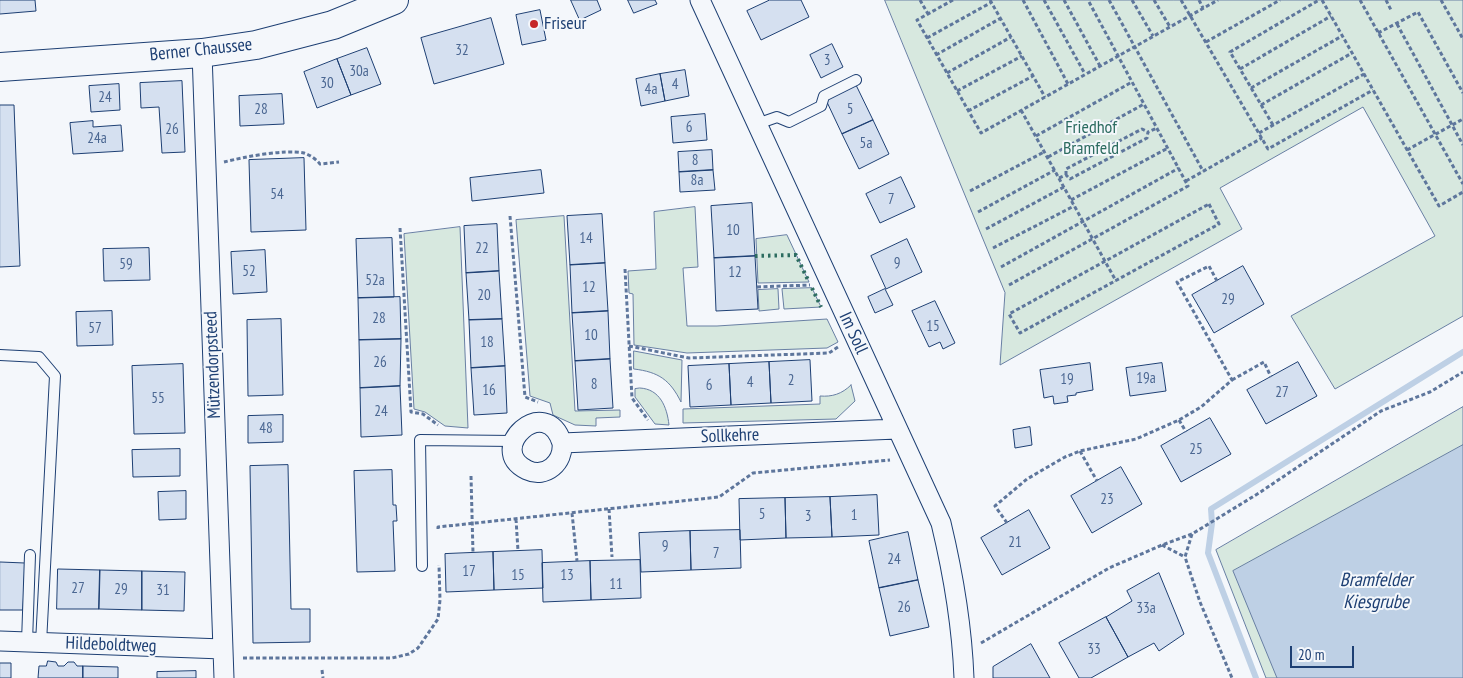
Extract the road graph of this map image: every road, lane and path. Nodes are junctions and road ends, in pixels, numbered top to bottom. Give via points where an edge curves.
1 (394, 0) edge
2 (700, 0) edge
3 (920, 0) edge
4 (953, 0) edge
5 (1023, 0) edge
6 (1044, 0) edge
7 (1064, 0) edge
8 (1088, 0) edge
9 (1109, 0) edge
10 (1132, 0) edge
11 (1154, 0) edge
12 (1181, 0) edge
13 (1198, 0) edge
14 (1218, 0) edge
15 (1280, 0) edge
16 (1321, 0) edge
17 (1360, 0) edge
18 (1386, 0) edge
19 (1441, 0) edge
20 (991, 1) edge
21 (1203, 8) junction
22 (1391, 10) dead end
23 (928, 14) junction
24 (1190, 15) junction
25 (1331, 16) junction
26 (1001, 18) junction
27 (1397, 24) junction
28 (1170, 27) junction
29 (1378, 33) junction
30 (1153, 36) junction
31 (1342, 36) junction
32 (1011, 37) junction
33 (927, 38) junction
34 (1463, 39) edge
35 (1206, 42) junction
36 (1135, 47) junction
37 (202, 53) junction
38 (1352, 53) junction
39 (936, 55) junction
40 (1022, 56) junction
41 (1118, 56) junction
42 (1100, 66) junction
43 (0, 67) edge
44 (1240, 69) junction
45 (947, 73) junction
46 (1085, 74) junction
47 (1364, 74) junction
48 (1033, 76) junction
49 (856, 80) dead end
50 (1132, 82) junction
51 (1068, 84) junction
52 (1251, 88) junction
53 (1373, 90) junction
54 (957, 91) junction
55 (1463, 93) edge
56 (1045, 97) junction
57 (1144, 104) junction
58 (1261, 105) junction
59 (1022, 110) junction
60 (968, 111) junction
61 (1463, 119) edge
62 (757, 124) junction
63 (1273, 125) junction
64 (1452, 125) junction
65 (1157, 128) junction
66 (1148, 132) junction
67 (1258, 133) junction
68 (1436, 134) junction
69 (1036, 136) junction
70 (1262, 138) junction
71 (1463, 145) edge
72 (1168, 148) junction
73 (1407, 150) junction
74 (1044, 151) junction
75 (1048, 157) junction
76 (340, 162) dead end
77 (206, 165) junction
78 (1179, 168) junction
79 (1055, 170) junction
80 (1203, 171) junction
81 (1066, 175) junction
82 (1059, 178) junction
83 (1186, 181) junction
84 (1463, 184) edge
85 (1064, 187) junction
86 (970, 191) dead end
87 (1463, 192) edge
88 (1071, 200) junction
89 (1074, 206) junction
90 (978, 212) dead end
91 (510, 216) dead end
92 (1083, 221) junction
93 (400, 228) dead end
94 (986, 229) dead end
95 (1093, 239) junction
96 (993, 248) dead end
97 (1105, 262) junction
98 (1001, 267) dead end
99 (625, 269) dead end
100 (1116, 281) junction
101 (1217, 281) dead end
102 (831, 284) junction
103 (1009, 285) dead end
104 (757, 287) dead end
105 (855, 337) junction
106 (629, 346) junction
107 (0, 355) edge
108 (1463, 372) edge
109 (1271, 377) dead end
110 (1232, 380) junction
111 (1179, 420) junction
112 (552, 427) junction
113 (444, 428) dead end
114 (897, 429) junction
115 (1186, 432) dead end
116 (662, 438) junction
117 (514, 441) junction
118 (562, 443) junction
119 (907, 449) junction
120 (1080, 451) junction
121 (471, 476) dead end
122 (1097, 481) dead end
123 (609, 509) junction
124 (572, 513) junction
125 (516, 519) junction
126 (473, 523) junction
127 (1007, 523) dead end
128 (1192, 534) junction
129 (438, 536) dead end
130 (1162, 545) junction
131 (518, 551) dead end
132 (473, 553) dead end
133 (30, 555) dead end
134 (1185, 556) junction
135 (612, 557) dead end
136 (577, 561) dead end
137 (439, 563) dead end
138 (422, 566) dead end
139 (0, 641) edge
140 (34, 642) junction
141 (963, 653) junction
142 (223, 654) junction
143 (322, 670) dead end
144 (224, 678) edge
145 (322, 678) edge
146 (964, 678) edge
147 (1232, 678) edge

1 - 37 street, Berner Chaussee via 332,25 256,44
2 - 62 street, Im Soll
3 - 23 path
4 - 23 path
5 - 51 path
6 - 46 path
7 - 42 path
8 - 41 path
9 - 36 path
10 - 30 path
11 - 28 path
12 - 24 path
13 - 21 path
14 - 21 path
15 - 35 path
16 - 25 path
16 - 44 path via 1230,52
17 - 29 path
18 - 22 path
19 - 34 path
20 - 26 path
20 - 33 path
21 - 24 path
23 - 33 path via 917,20
24 - 28 path
24 - 35 path
25 - 31 path
25 - 44 path
26 - 32 path
26 - 39 path
27 - 29 path
27 - 55 path via 1418,12
27 - 64 path
28 - 30 path
29 - 68 path
30 - 36 path
31 - 38 path
31 - 52 path
32 - 40 path
32 - 45 path
33 - 39 path
35 - 67 path
36 - 41 path
36 - 80 path
37 - 43 street, Berner Chaussee
37 - 77 street, Mützendorpsteed
38 - 47 path
38 - 58 path
39 - 45 path
40 - 48 path
40 - 54 path
41 - 42 path
41 - 50 path
42 - 46 path
44 - 52 path
45 - 54 path
46 - 51 path
47 - 53 path
47 - 63 path
48 - 56 path
48 - 60 path
49 - 62 lane via 824,96 821,106 789,122 777,117
50 - 57 path
50 - 69 path
51 - 56 path
52 - 58 path
53 - 70 path via 1268,149
53 - 73 path
54 - 60 path
56 - 59 path
57 - 65 path
57 - 75 path
58 - 63 path
59 - 60 path via 981,133
59 - 69 path
61 - 64 path
62 - 102 street, Im Soll
63 - 67 path
64 - 68 path
64 - 71 path
65 - 66 path
65 - 72 path
66 - 81 path via 1142,129 1066,169
66 - 81 path via 1147,138 1070,179
67 - 70 path
68 - 73 path
68 - 84 path
69 - 74 path
70 - 80 path
72 - 78 path
72 - 88 path
73 - 87 path via 1439,206
74 - 75 path
74 - 86 path
75 - 79 path
76 - 77 path via 320,164 316,158 303,153 275,153
77 - 142 street, Mützendorpsteed
78 - 83 path
78 - 92 path
79 - 82 path
79 - 90 path
80 - 83 path
81 - 82 path
82 - 85 path
83 - 95 path via 1188,186
85 - 88 path
85 - 94 path
88 - 89 path
89 - 92 path
89 - 96 path
91 - 112 path via 525,397 544,405
92 - 95 path
92 - 98 path
93 - 113 path via 411,412 423,414
95 - 97 path
95 - 103 path
97 - 100 path
97 - 100 path via 1009,314 1016,327 1020,333
97 - 100 path via 1209,204 1219,224
99 - 106 path
101 - 110 path via 1209,266 1177,282
102 - 104 path
102 - 105 street, Im Soll
105 - 106 path via 828,353 689,358
105 - 114 street, Im Soll
106 - 116 path via 632,398
107 - 140 lane via 39,357 55,376
108 - 128 path via 1430,392 1381,411
109 - 110 path via 1264,362
110 - 111 path via 1201,407
111 - 115 path
111 - 120 path via 1136,439
112 - 117 street via 540,422 528,424 518,432
112 - 118 street
114 - 116 street, Sollkehre
114 - 119 street, Im Soll
116 - 118 street, Sollkehre
117 - 118 street via 513,450 518,462 527,470 540,472 548,470 559,460
117 - 138 lane via 420,440
119 - 123 path via 894,460 753,473 719,497
119 - 141 street, Im Soll via 941,523
120 - 122 path
120 - 127 path via 1027,479 995,506
121 - 126 path
123 - 124 path
123 - 135 path
124 - 125 path
124 - 136 path
125 - 126 path
125 - 131 path
126 - 129 path via 438,527
126 - 132 path
128 - 130 path
128 - 134 path
130 - 134 path
130 - 141 path via 1109,568
133 - 140 lane
134 - 147 path via 1200,602
137 - 142 path via 438,619 418,648 409,654 392,658
139 - 140 street, Hildeboldtweg
140 - 142 street, Hildeboldtweg
141 - 146 street, Im Soll
142 - 144 street, Mützendorpsteed
143 - 145 path

